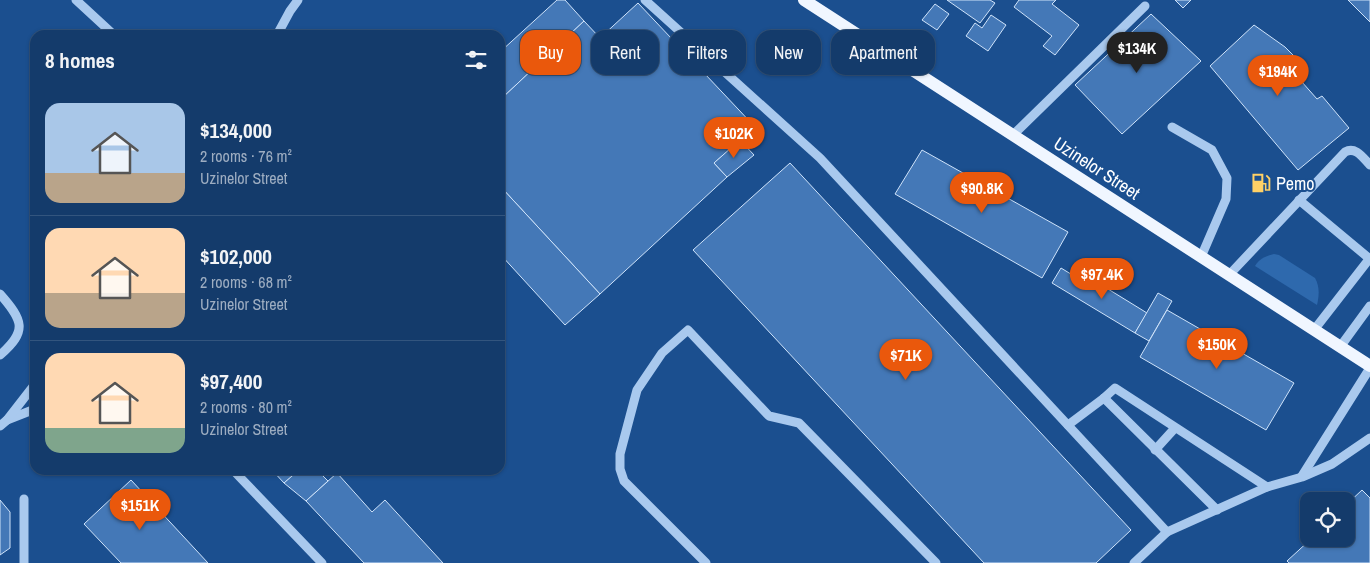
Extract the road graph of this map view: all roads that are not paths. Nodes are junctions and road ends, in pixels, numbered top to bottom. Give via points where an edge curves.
1 (76, 0) edge
2 (298, 0) edge
3 (645, 0) edge
4 (804, 0) edge
5 (1145, 6) dead end
6 (109, 30) edge
7 (280, 30) edge
8 (1172, 127) dead end
9 (1013, 135) junction
10 (1370, 165) edge
11 (1299, 200) junction
12 (1201, 257) junction
13 (1370, 258) edge
14 (1229, 275) junction
15 (0, 294) edge
16 (1370, 306) edge
17 (1314, 330) junction
18 (1340, 347) junction
19 (0, 355) edge
20 (1370, 367) edge
21 (30, 390) edge
22 (1104, 398) junction
23 (30, 412) edge
24 (3, 423) edge
25 (1068, 425) junction
26 (1175, 428) junction
27 (1370, 438) edge
28 (1156, 450) junction
29 (238, 475) edge
30 (1302, 477) junction
31 (1267, 487) junction
32 (24, 500) dead end
33 (1217, 510) junction
34 (1167, 532) junction
35 (24, 563) edge
36 (322, 563) edge
37 (706, 563) edge
38 (936, 563) edge
39 (1134, 563) edge

1 - 6 lane
2 - 7 lane
3 - 25 lane via 820,158
4 - 9 main road, Uzinelor Street
5 - 9 lane
8 - 12 lane via 1212,150 1227,178 1226,199
9 - 12 main road, Uzinelor Street
10 - 11 lane via 1354,150 1345,152
11 - 13 lane
11 - 14 lane
12 - 14 main road, Uzinelor Street
13 - 17 lane
14 - 17 main road, Uzinelor Street
15 - 19 lane via 17,316 20,327 10,346
16 - 18 lane
17 - 18 main road, Uzinelor Street
18 - 20 main road, Uzinelor Street
20 - 30 lane
21 - 24 lane
22 - 25 lane
22 - 26 lane via 1115,388
22 - 28 lane
23 - 24 lane
25 - 34 lane
26 - 28 lane
26 - 31 lane
27 - 30 lane via 1332,464
28 - 33 lane
29 - 36 lane
30 - 31 lane
31 - 33 lane
32 - 35 lane
33 - 34 lane
34 - 39 lane
37 - 38 lane via 624,481 620,469 620,454 636,390 662,353 688,330 769,416 799,423

